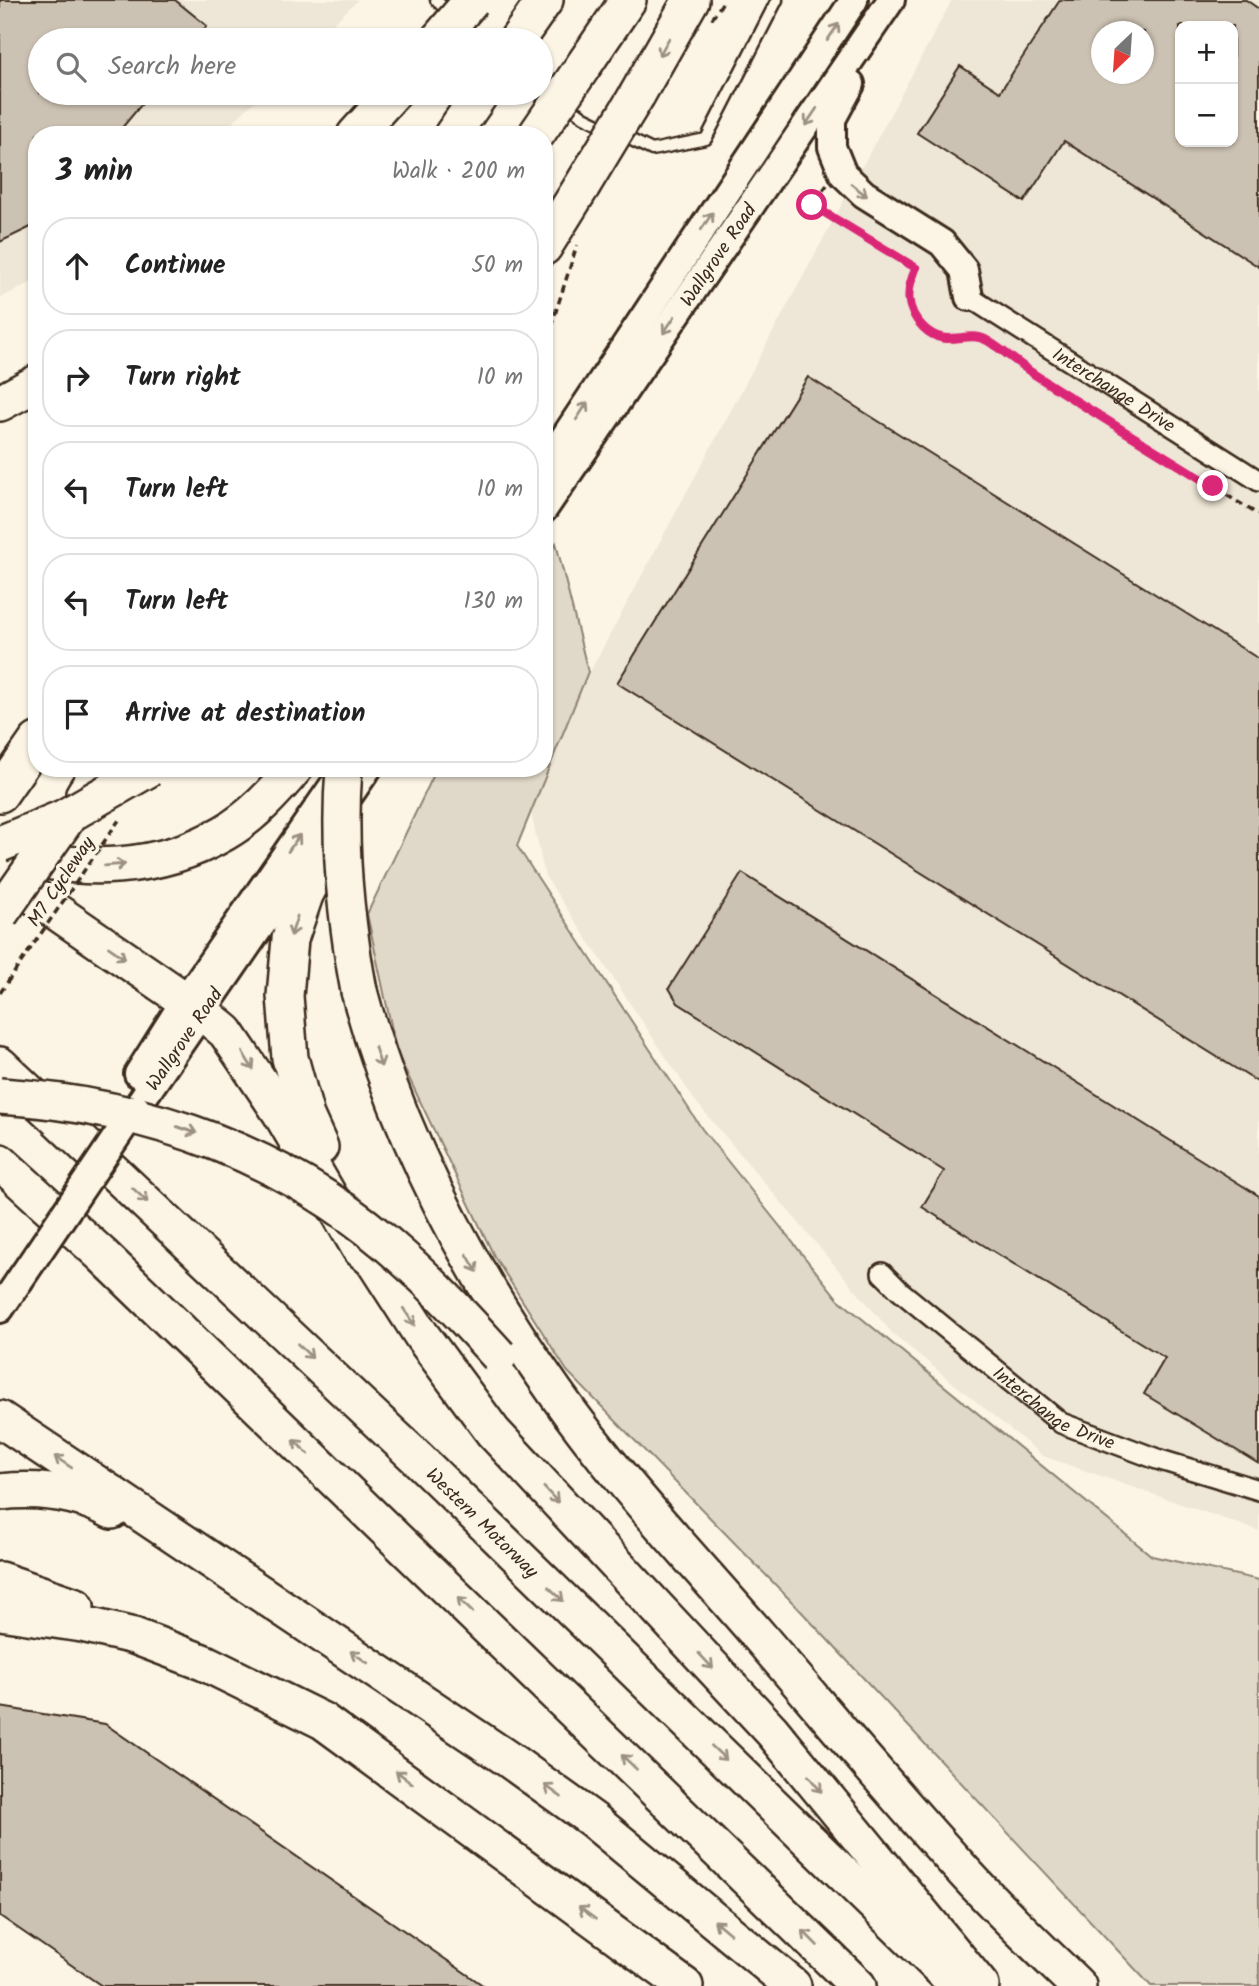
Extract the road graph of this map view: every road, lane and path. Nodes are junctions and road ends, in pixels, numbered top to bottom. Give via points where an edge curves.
1 (436, 0) edge
2 (472, 0) edge
3 (628, 0) edge
4 (691, 0) edge
5 (777, 0) edge
6 (854, 0) edge
7 (891, 0) edge
8 (898, 0) edge
9 (448, 28) edge
10 (464, 28) edge
11 (553, 94) edge
12 (382, 105) edge
13 (363, 126) edge
14 (542, 126) edge
15 (828, 183) dead end
16 (553, 233) edge
17 (579, 240) dead end
18 (969, 297) joint
19 (553, 321) edge
20 (28, 363) edge
21 (0, 374) edge
22 (28, 388) edge
23 (0, 403) edge
24 (553, 454) edge
25 (1259, 481) edge
26 (553, 496) edge
27 (1259, 515) edge
28 (28, 754) edge
29 (134, 777) edge
30 (287, 777) edge
31 (338, 777) edge
32 (343, 777) edge
33 (362, 777) edge
34 (92, 781) edge
35 (0, 794) edge
36 (119, 820) dead end
37 (320, 839) junction
38 (0, 846) edge
39 (0, 873) edge
40 (0, 914) edge
41 (0, 993) edge
42 (193, 1006) junction
43 (0, 1065) edge
44 (0, 1096) edge
45 (0, 1162) edge
46 (373, 1259) junction
47 (882, 1273) dead end
48 (8, 1276) edge
49 (0, 1309) edge
50 (0, 1419) edge
51 (1259, 1490) edge
52 (0, 1492) edge
53 (140, 1513) junction
54 (0, 1580) edge
55 (0, 1612) edge
56 (323, 1721) junction
57 (685, 1986) edge
58 (793, 1986) edge
59 (858, 1986) edge
60 (959, 1986) edge
61 (981, 1986) edge
62 (1047, 1986) edge
63 (1078, 1986) edge

1 - 10 lane
2 - 9 highway, bridge
3 - 14 highway, bridge
4 -> 16 highway, bridge
5 - 11 lane via 706,139 652,150 584,117
24 -> 6 main road, Wallgrove Road
7 -> 26 main road, Wallgrove Road
8 -> 18 main road via 832,119 832,146 851,185 943,243 955,256 964,270
12 - 13 highway
15 - 27 path via 812,205 916,268 909,305 933,335 947,341 985,339
17 - 19 path
18 - 25 street, Interchange Drive
20 - 21 highway
22 - 23 highway
28 - 35 highway
29 - 38 highway, bridge via 63,818
38 -> 30 highway via 42,860 86,866 166,857 204,843 242,821
42 -> 31 main road, Wallgrove Road
32 -> 63 highway, bridge via 344,897 359,991 397,1112 470,1259 556,1394 619,1475 907,1808
33 - 37 main road, Wallgrove Road
34 - 40 highway, bridge
36 - 41 path, M7 Cycleway, bridge
37 - 42 main road, Wallgrove Road
37 -> 46 highway via 321,864 289,939 286,1033 306,1115 372,1246
39 -> 42 highway
42 -> 46 highway via 237,1045 360,1249
42 - 48 main road, Wallgrove Road, bridge
43 -> 60 highway, Western Motorway via 418,1459
44 -> 62 highway, bridge via 108,1108 226,1145 288,1175 346,1212 400,1255 499,1356 967,1903
59 -> 45 highway
46 -> 61 highway via 422,1336 493,1432 772,1731
47 - 51 street, Interchange Drive via 1060,1423
48 - 49 main road, Wallgrove Road
53 -> 50 highway
52 - 53 highway via 60,1494 118,1514
58 -> 53 highway via 519,1766
54 - 56 highway via 229,1661 315,1709
55 - 56 highway via 135,1636 205,1663
57 -> 56 highway

